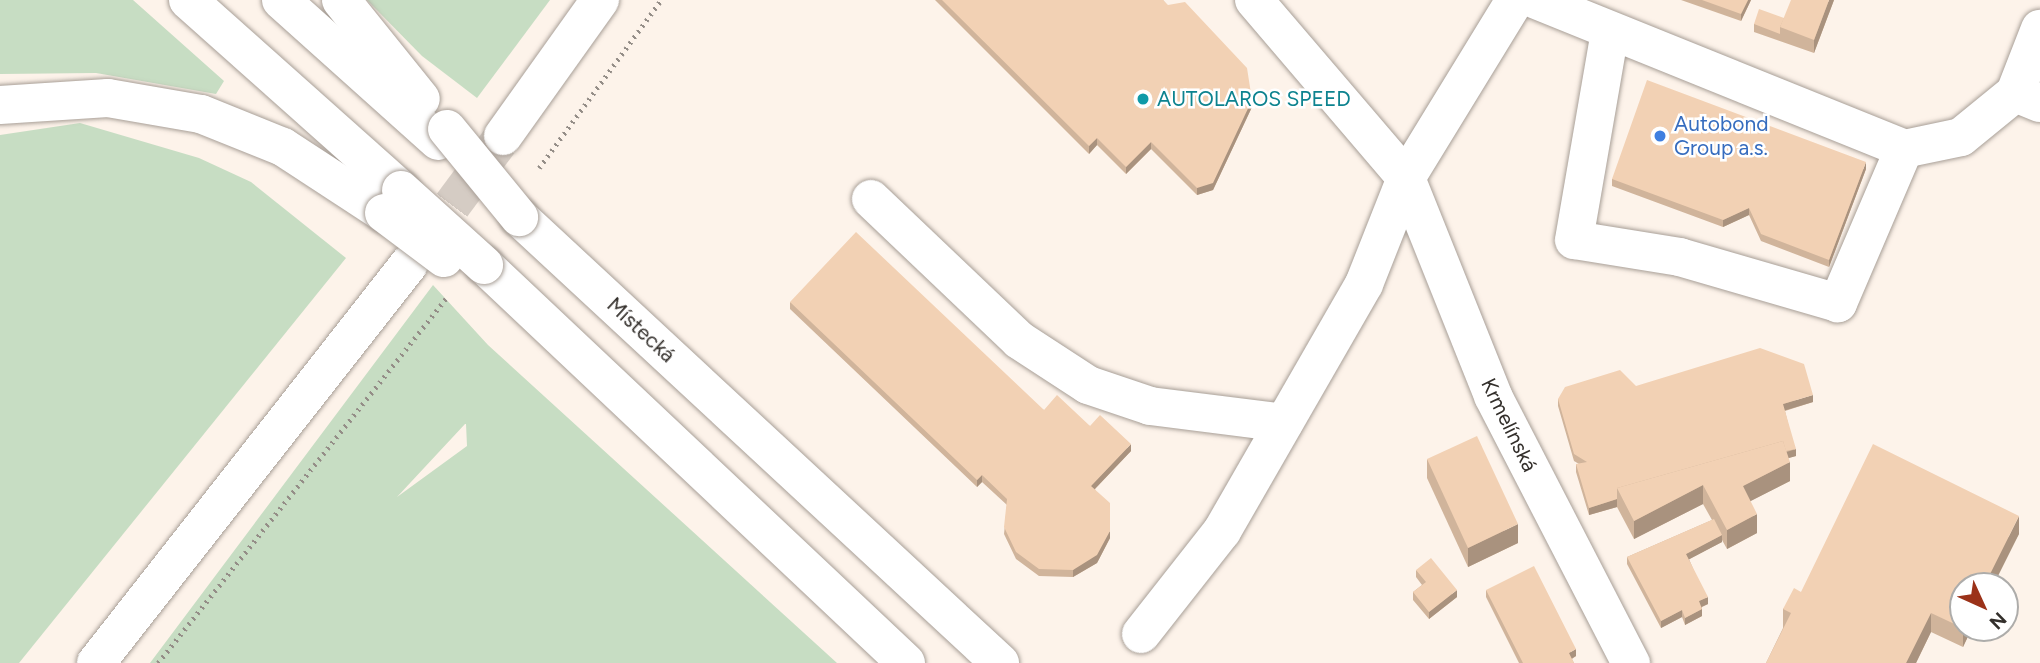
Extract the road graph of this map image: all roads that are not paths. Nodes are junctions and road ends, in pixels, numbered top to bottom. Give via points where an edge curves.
1 (188, 0) edge
2 (281, 0) edge
3 (341, 0) edge
4 (600, 0) edge
5 (1254, 0) edge
6 (1515, 0) edge
7 (1536, 0) edge
8 (2040, 29) edge
9 (1610, 32) junction
10 (2028, 98) edge
11 (0, 105) edge
12 (443, 135) junction
13 (503, 136) tunnel mouth
14 (1904, 149) junction
15 (1406, 178) junction
16 (871, 199) dead end
17 (393, 201) junction
18 (409, 264) tunnel mouth
19 (1284, 423) junction
20 (1141, 634) dead end
21 (96, 663) edge
22 (906, 663) edge
23 (1000, 663) edge
24 (1632, 663) edge

1 - 17 main road
2 - 12 main road
3 - 12 main road
4 - 13 main road
5 - 15 main road, Krmelínská
6 - 15 main road
7 - 9 main road
8 - 10 main road
9 - 14 main road
9 - 14 main road via 1574,240 1681,257 1838,303
10 - 14 main road via 1961,136
11 - 17 main road via 108,98 201,114 283,147
12 - 23 main road, Místecká, bridge via 519,217
15 - 19 main road via 1364,284
15 - 24 main road, Krmelínská via 1493,396
16 - 19 main road via 1019,340 1088,385 1150,406
17 - 22 main road, bridge via 468,280 586,361
18 - 21 main road
19 - 20 main road via 1222,531

